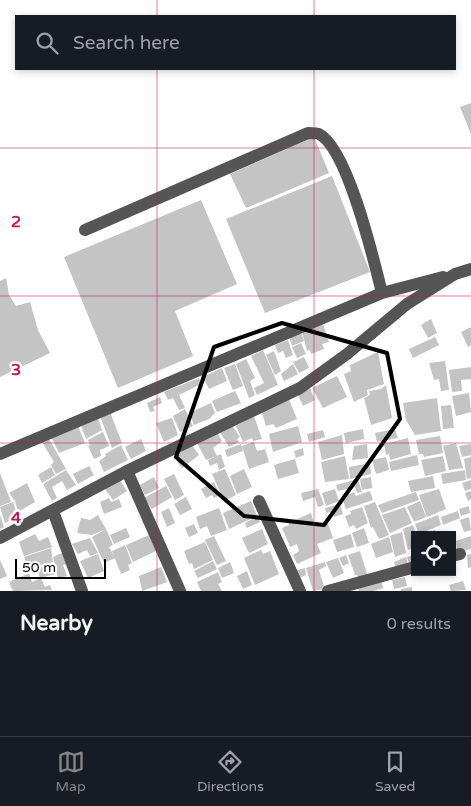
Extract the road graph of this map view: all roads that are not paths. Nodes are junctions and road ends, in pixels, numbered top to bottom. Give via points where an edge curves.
1 (85, 230) dead end
2 (471, 269) edge
3 (455, 274) junction
4 (382, 293) junction
5 (0, 454) edge
6 (127, 471) junction
7 (259, 500) dead end
8 (53, 511) junction
9 (0, 538) edge
10 (411, 568) edge
11 (82, 591) edge
12 (180, 591) edge
13 (300, 591) edge
14 (328, 591) edge

1 - 4 street via 308,133 320,134 348,178
2 - 3 street
3 - 4 street
3 - 6 street via 407,304 300,388
4 - 5 street
6 - 8 street
6 - 12 street
7 - 13 street
8 - 9 street
8 - 11 street
10 - 14 street

